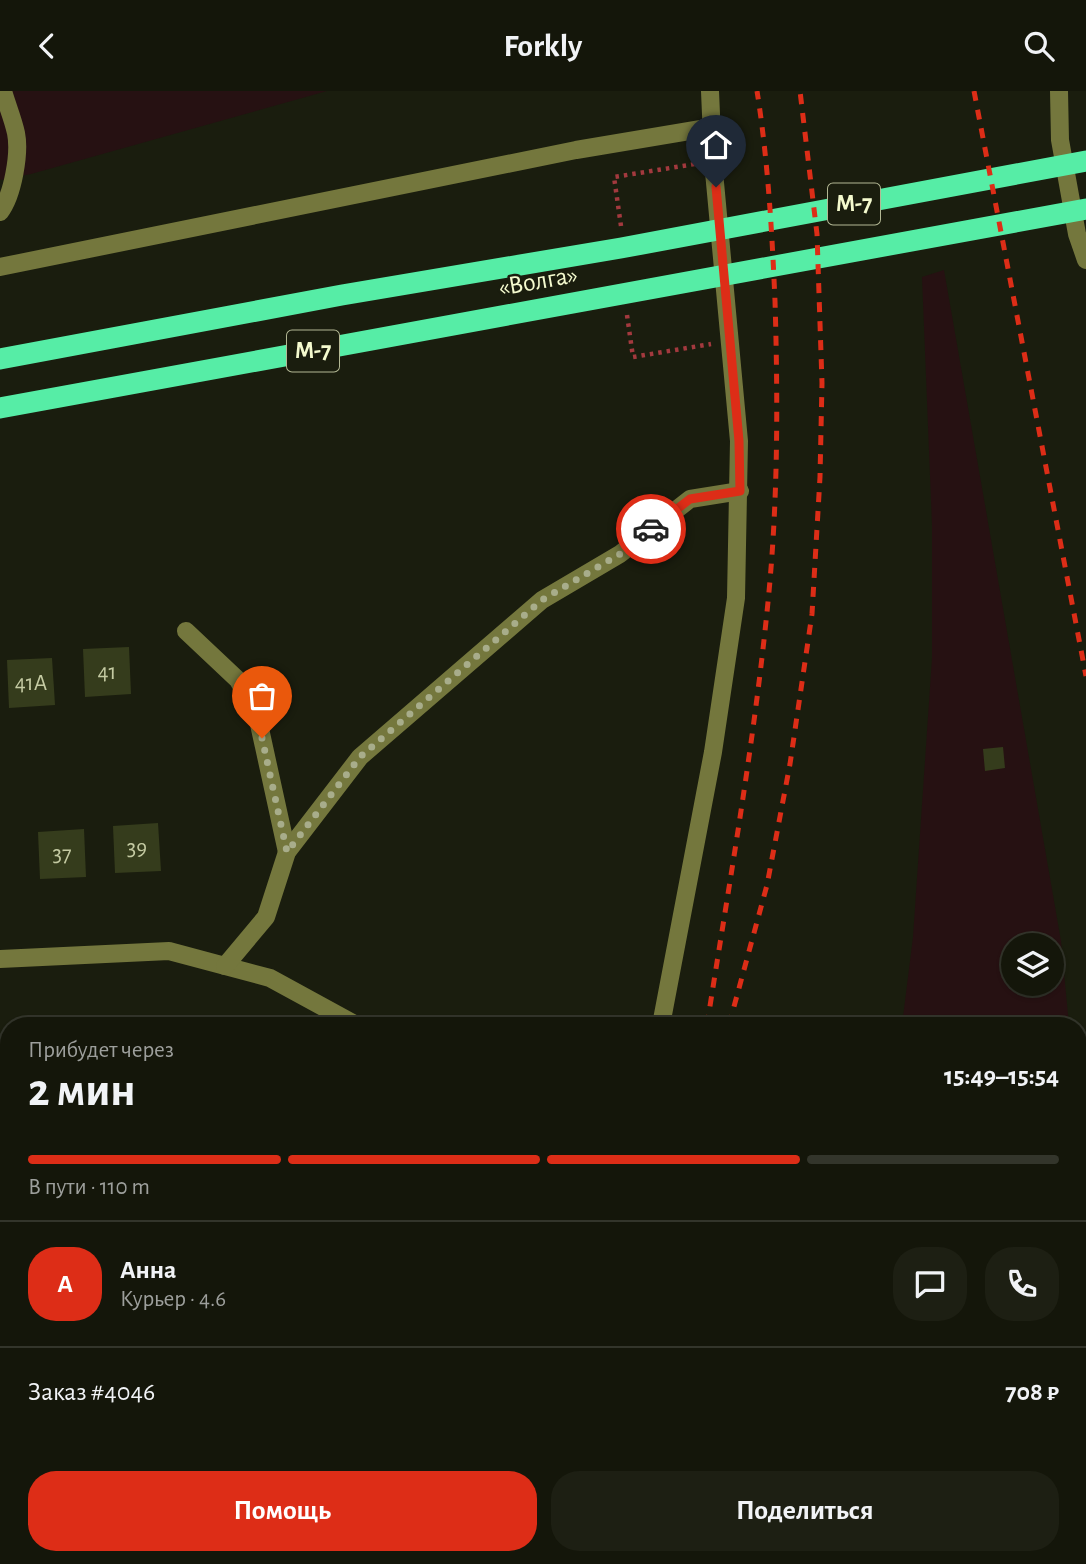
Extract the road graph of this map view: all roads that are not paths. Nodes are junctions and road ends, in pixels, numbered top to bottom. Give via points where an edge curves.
1 (3, 91) edge
2 (710, 91) edge
3 (1059, 91) edge
4 (713, 127) junction
5 (1086, 161) edge
6 (1086, 209) edge
7 (0, 212) edge
8 (1086, 260) edge
9 (0, 267) edge
10 (0, 359) edge
11 (0, 408) edge
12 (740, 491) junction
13 (186, 631) dead end
14 (287, 852) junction
15 (0, 959) edge
16 (225, 966) junction
17 (341, 1017) edge
18 (663, 1017) edge

1 - 7 street via 17,135 15,173
2 - 4 street
3 - 8 street via 1060,140
4 - 9 street via 576,150
4 - 12 street
5 - 10 highway, «Волга» / М-7
6 - 11 highway, «Волга» / М-7 via 626,303
12 - 14 street via 690,499 620,554 542,600 360,757
12 - 18 street via 736,599 713,753
13 - 14 street via 238,680 257,715
14 - 16 street via 266,917
15 - 16 street via 169,951
16 - 17 street via 270,978

